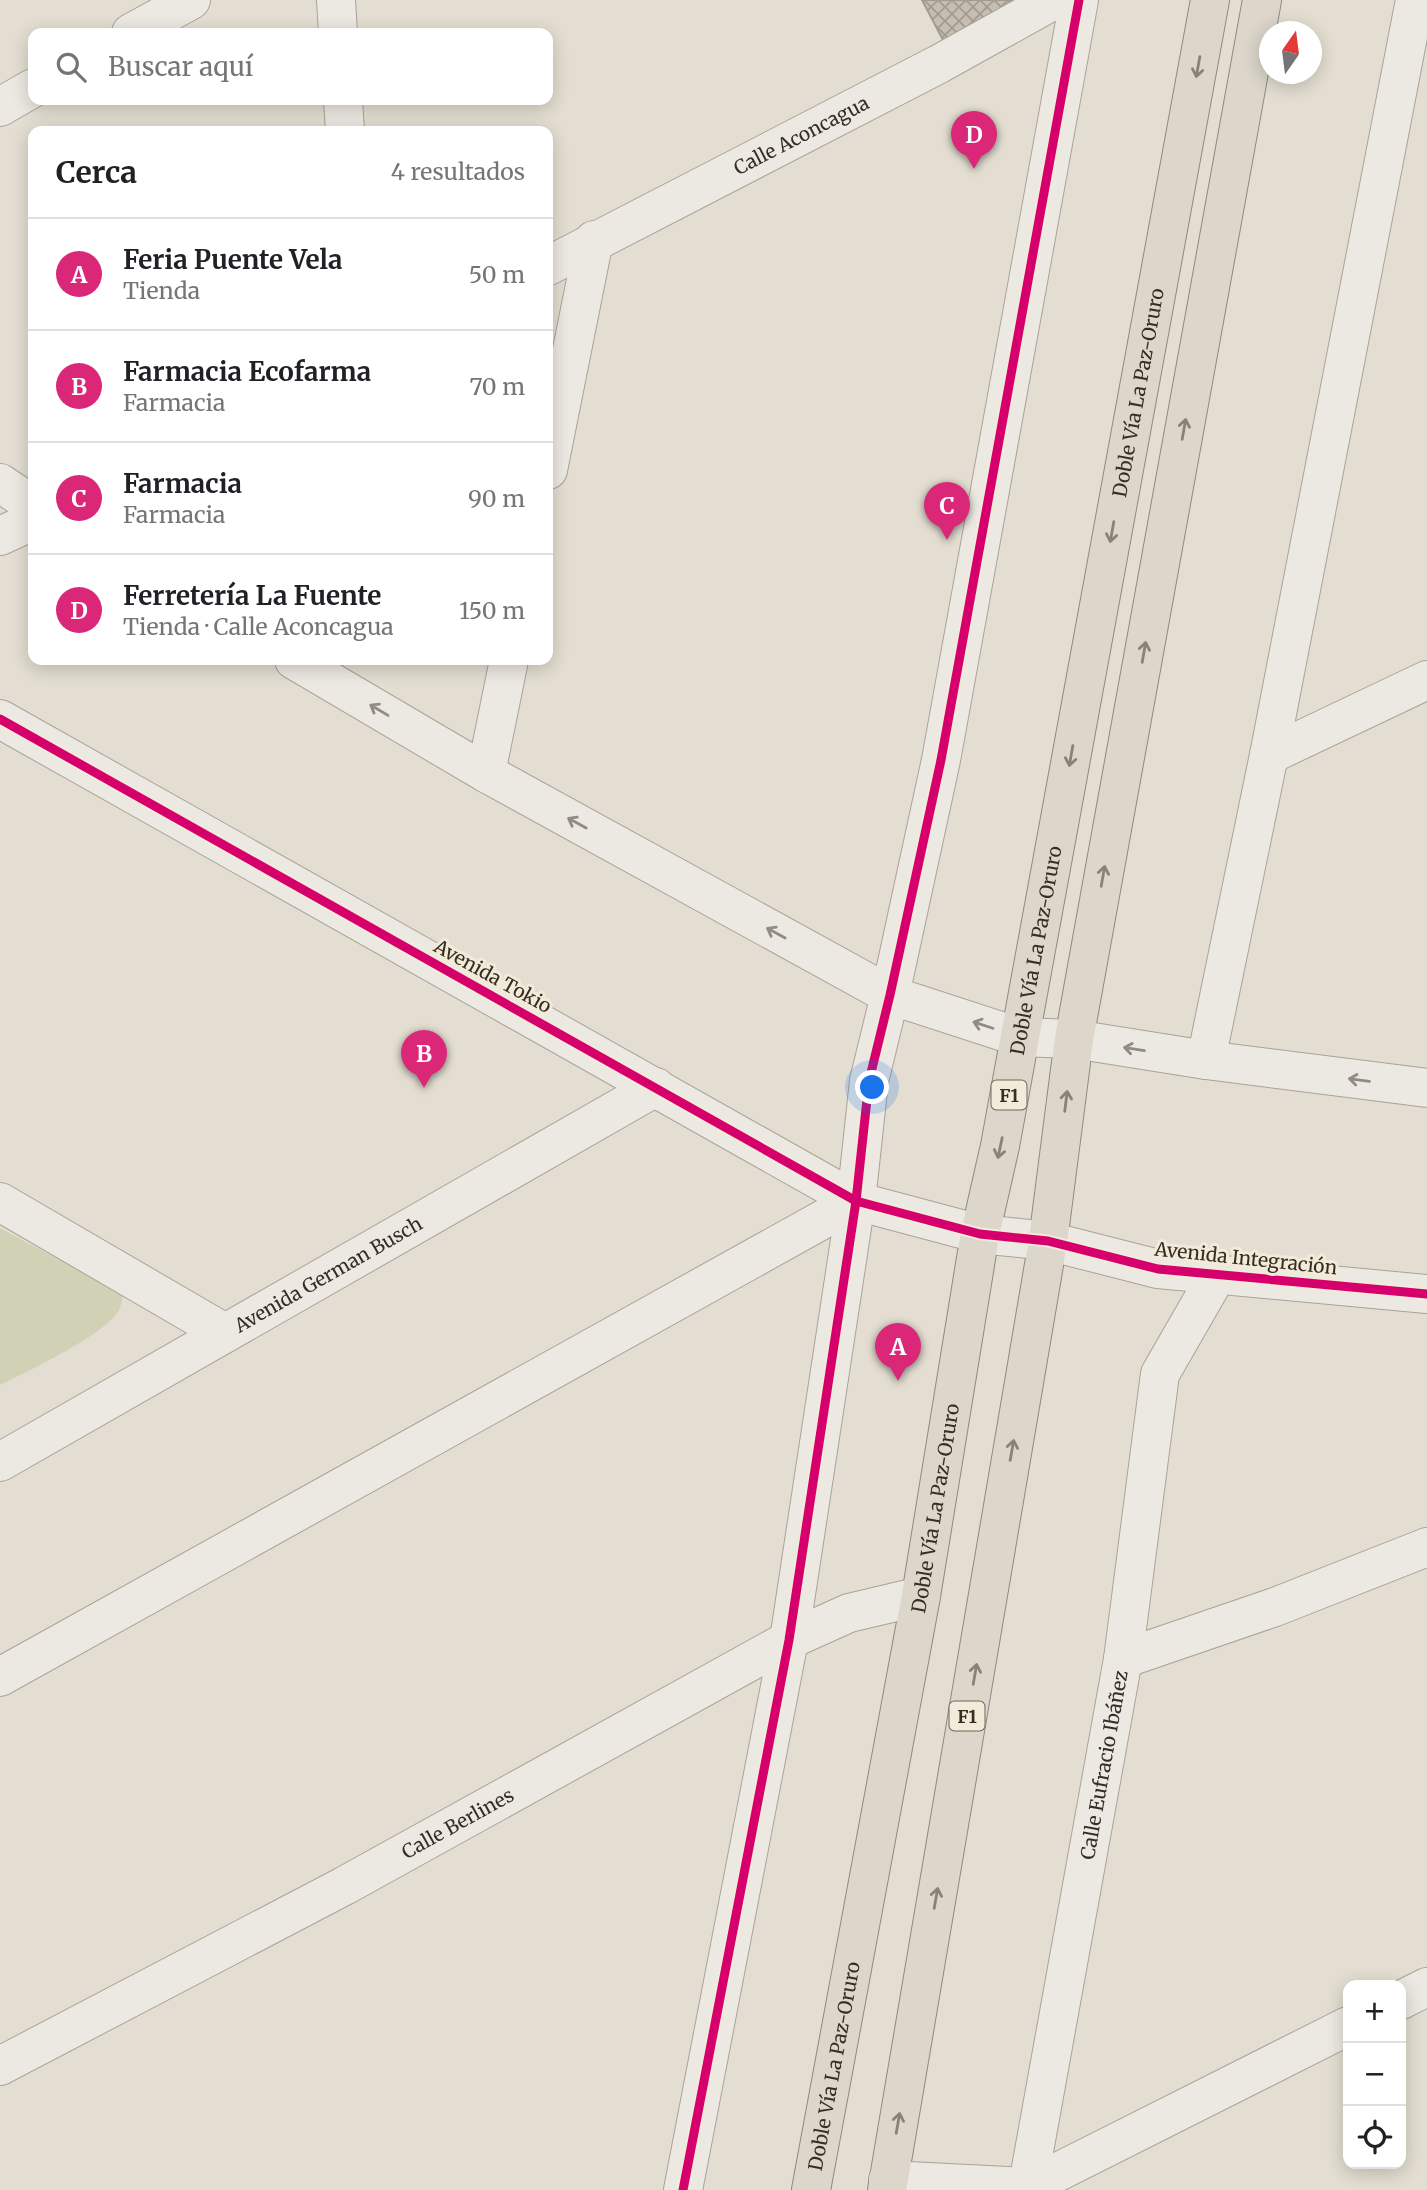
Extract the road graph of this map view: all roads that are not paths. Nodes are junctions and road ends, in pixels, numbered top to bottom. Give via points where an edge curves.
1 (191, 0) edge
2 (336, 0) edge
3 (1054, 0) edge
4 (1079, 0) edge
5 (1210, 0) edge
6 (1262, 0) edge
7 (1415, 0) edge
8 (140, 28) edge
9 (338, 28) edge
10 (28, 91) edge
11 (343, 105) edge
12 (0, 107) edge
13 (345, 126) edge
14 (594, 240) junction
15 (553, 263) edge
16 (553, 445) edge
17 (0, 483) edge
18 (28, 502) edge
19 (28, 523) edge
20 (0, 536) edge
21 (302, 665) edge
22 (508, 665) edge
23 (1427, 680) edge
24 (0, 719) edge
25 (1269, 755) junction
26 (486, 773) junction
27 (890, 995) junction
28 (1019, 1037) junction
29 (1074, 1040) junction
30 (1206, 1060) junction
31 (656, 1087) junction
32 (1427, 1088) edge
33 (856, 1201) junction
34 (0, 1202) edge
35 (981, 1234) junction
36 (1048, 1241) junction
37 (1217, 1275) junction
38 (1427, 1294) edge
39 (225, 1333) junction
40 (0, 1462) edge
41 (1427, 1547) edge
42 (921, 1597) junction
43 (789, 1640) junction
44 (1123, 1659) junction
45 (0, 1677) edge
46 (1427, 1987) edge
47 (1406, 1998) edge
48 (1343, 2029) edge
49 (0, 2066) edge
50 (888, 2185) edge
51 (1028, 2189) edge
52 (683, 2190) edge
53 (811, 2190) edge

1 - 8 street
2 - 9 street
3 - 14 street, Calle Aconcagua via 939,64
4 - 27 street via 941,761
5 -> 28 highway, Doble Vía La Paz-Oruro / F1
29 -> 6 highway, F1
7 - 25 street
10 - 12 street
11 - 13 street
14 - 15 street, Calle Aconcagua
14 - 16 street
17 - 18 street
19 - 20 street
26 -> 21 street
22 - 26 street
23 - 25 street
24 - 31 street, Avenida Tokio
25 - 30 street
27 -> 26 street
28 -> 27 street
27 - 33 street via 869,1081
28 - 29 street
28 -> 35 highway, Doble Vía La Paz-Oruro / F1
30 -> 29 street
36 -> 29 highway, F1
32 -> 30 street
31 - 33 street, Avenida Tokio
31 - 39 street, Avenida German Busch
33 - 35 street, Avenida Tokio
33 - 43 street
33 - 45 street
34 - 39 street
35 - 36 street, Avenida Integración
35 - 42 highway, Doble Vía La Paz-Oruro / F1
36 - 37 street, Avenida Integración via 1158,1269
50 -> 36 highway, F1
37 - 38 street, Avenida Integración
37 - 44 street via 1160,1374
39 - 40 street, Avenida German Busch
41 - 44 street, Calle Eufracio Ibáñez via 1275,1608
42 - 43 street, Calle Berlines via 849,1613
42 - 53 highway, Doble Vía La Paz-Oruro / F1
43 - 49 street, Calle Berlines via 344,1886
43 - 52 street
44 - 51 street, Calle Eufracio Ibáñez
46 - 47 street
48 - 51 street
50 - 51 street

